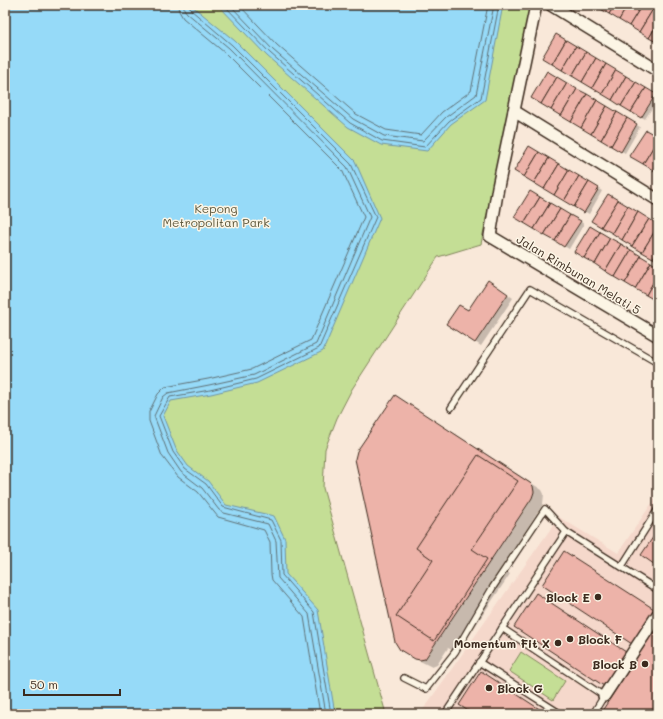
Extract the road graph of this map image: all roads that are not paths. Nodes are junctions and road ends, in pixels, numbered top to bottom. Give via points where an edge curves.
1 (536, 5) edge
2 (550, 5) edge
3 (658, 71) edge
4 (514, 111) junction
5 (658, 200) edge
6 (658, 336) edge
7 (658, 362) edge
8 (451, 408) dead end
9 (658, 509) edge
10 (566, 532) junction
11 (622, 566) junction
12 (658, 590) edge
13 (658, 614) edge
14 (502, 628) junction
15 (479, 662) junction
16 (404, 678) dead end
17 (604, 696) junction
18 (445, 714) edge
19 (561, 714) edge
20 (593, 714) edge

1 - 4 street
2 - 3 street
4 - 5 street
4 - 6 street, Jalan Rimbunan Melati 5 via 489,233 491,237
7 - 8 lane via 530,289
9 - 11 lane
10 - 11 lane
10 - 14 lane
10 - 16 lane via 544,509 493,587 455,652 426,689
11 - 12 lane
13 - 17 street
14 - 15 lane
14 - 17 lane
15 - 18 lane
15 - 19 lane
17 - 20 lane

